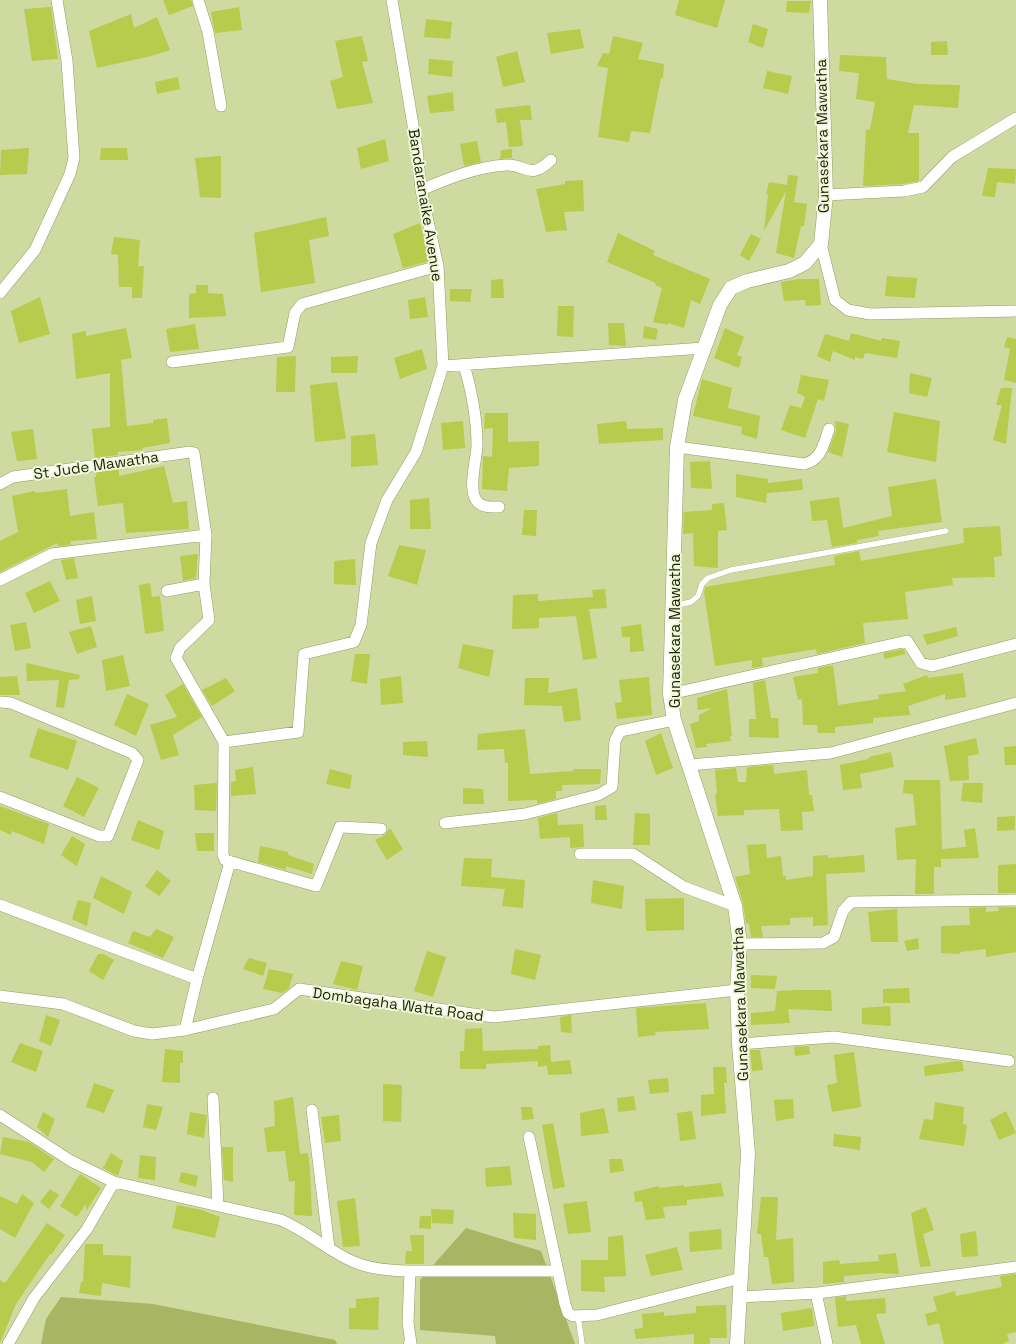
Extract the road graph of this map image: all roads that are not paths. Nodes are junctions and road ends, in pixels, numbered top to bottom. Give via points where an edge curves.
1 (57, 0) edge
2 (198, 0) edge
3 (392, 0) edge
4 (820, 0) edge
5 (221, 106) dead end
6 (1016, 118) edge
7 (551, 160) dead end
8 (421, 190) junction
9 (826, 195) junction
10 (821, 244) junction
11 (438, 266) junction
12 (0, 293) edge
13 (1016, 311) edge
14 (704, 348) junction
15 (172, 362) dead end
16 (464, 364) junction
17 (443, 366) junction
18 (829, 429) dead end
19 (677, 447) junction
20 (0, 484) edge
21 (499, 507) dead end
22 (946, 531) dead end
23 (206, 536) junction
24 (0, 580) edge
25 (204, 584) junction
26 (167, 591) dead end
27 (673, 606) junction
28 (1016, 644) edge
29 (670, 694) junction
30 (0, 702) edge
31 (1016, 703) edge
32 (674, 720) junction
33 (224, 742) junction
34 (689, 765) junction
35 (0, 797) edge
36 (445, 823) dead end
37 (380, 828) dead end
38 (580, 854) dead end
39 (230, 862) junction
40 (1016, 900) edge
41 (0, 905) edge
42 (735, 906) junction
43 (740, 944) junction
44 (197, 979) junction
45 (737, 990) junction
46 (0, 996) edge
47 (184, 1030) junction
48 (739, 1044) junction
49 (1009, 1061) dead end
50 (213, 1098) dead end
51 (312, 1110) dead end
52 (0, 1115) edge
53 (529, 1137) dead end
54 (114, 1182) junction
55 (218, 1205) junction
56 (330, 1248) junction
57 (1016, 1268) edge
58 (410, 1270) junction
59 (557, 1271) junction
60 (741, 1278) junction
61 (816, 1293) junction
62 (740, 1297) junction
63 (578, 1316) junction
64 (8, 1344) edge
65 (409, 1344) edge
66 (582, 1344) edge
67 (737, 1344) edge
68 (827, 1344) edge

1 - 12 street via 67,61 74,158 70,174 35,250
2 - 5 street via 208,32
3 - 8 street, Bandaranaike Avenue via 417,149
4 - 9 street, Gunasekara Mawatha
6 - 9 street via 952,157 923,187 904,192
7 - 8 street via 542,169 531,170 508,165 479,168
8 - 11 street, Bandaranaike Avenue
9 - 10 street, Gunasekara Mawatha
10 - 13 street via 835,300 848,310 870,314
10 - 14 street, Gunasekara Mawatha via 804,262 789,271 747,281 731,288 720,305
11 - 15 street via 302,304 295,313 288,347
11 - 17 street, Bandaranaike Avenue
14 - 16 street
14 - 19 street, Gunasekara Mawatha via 685,400
16 - 17 street
16 - 21 street via 474,401 476,423 477,448 473,491 475,500 483,506
17 - 33 street via 416,452 386,500 371,543 361,625 354,642 304,654 298,732
18 - 19 street via 819,455 814,461 804,464
19 - 27 street, Gunasekara Mawatha
20 - 23 street, St Jude Mawatha via 13,477 194,453
22 - 27 lane via 731,570 708,578 702,584 698,596 691,602
23 - 24 street via 52,554
23 - 25 street
25 - 26 street
25 - 33 street via 209,620 180,648 176,658
27 - 29 street, Gunasekara Mawatha
28 - 29 street via 932,666 921,663 907,641
29 - 32 street, Gunasekara Mawatha
30 - 35 street via 11,703 132,753 138,760 108,836 99,836
31 - 34 street via 831,753
32 - 34 street, Gunasekara Mawatha
32 - 36 street via 620,731 615,741 612,787 598,795 525,814
33 - 39 street via 223,855 225,860
34 - 42 street, Gunasekara Mawatha
37 - 39 street via 340,828 316,886
38 - 42 street via 633,854 684,887
39 - 44 street
40 - 43 street via 851,902 843,911 834,937 823,943
41 - 44 street
42 - 43 street, Gunasekara Mawatha
43 - 45 street, Gunasekara Mawatha
44 - 47 street
45 - 47 street, Dombagaha Watta Road via 494,1017 299,989 274,1009
45 - 48 street, Gunasekara Mawatha
46 - 47 street, Dombagaha Watta Road via 63,1004 134,1031 152,1034
48 - 49 street via 834,1037
48 - 60 street, Gunasekara Mawatha via 748,1154
50 - 55 street
51 - 56 street
52 - 54 street via 71,1161
53 - 59 street
54 - 55 street
54 - 64 street via 87,1229 34,1298
55 - 56 street via 281,1220 300,1228
56 - 58 street via 354,1262 367,1266
57 - 61 street
58 - 59 street
58 - 65 street
59 - 63 street via 568,1312
60 - 62 street, Gunasekara Mawatha
60 - 63 street via 597,1314
61 - 62 street
61 - 68 street
62 - 67 street, Gunasekara Mawatha
63 - 66 lane

